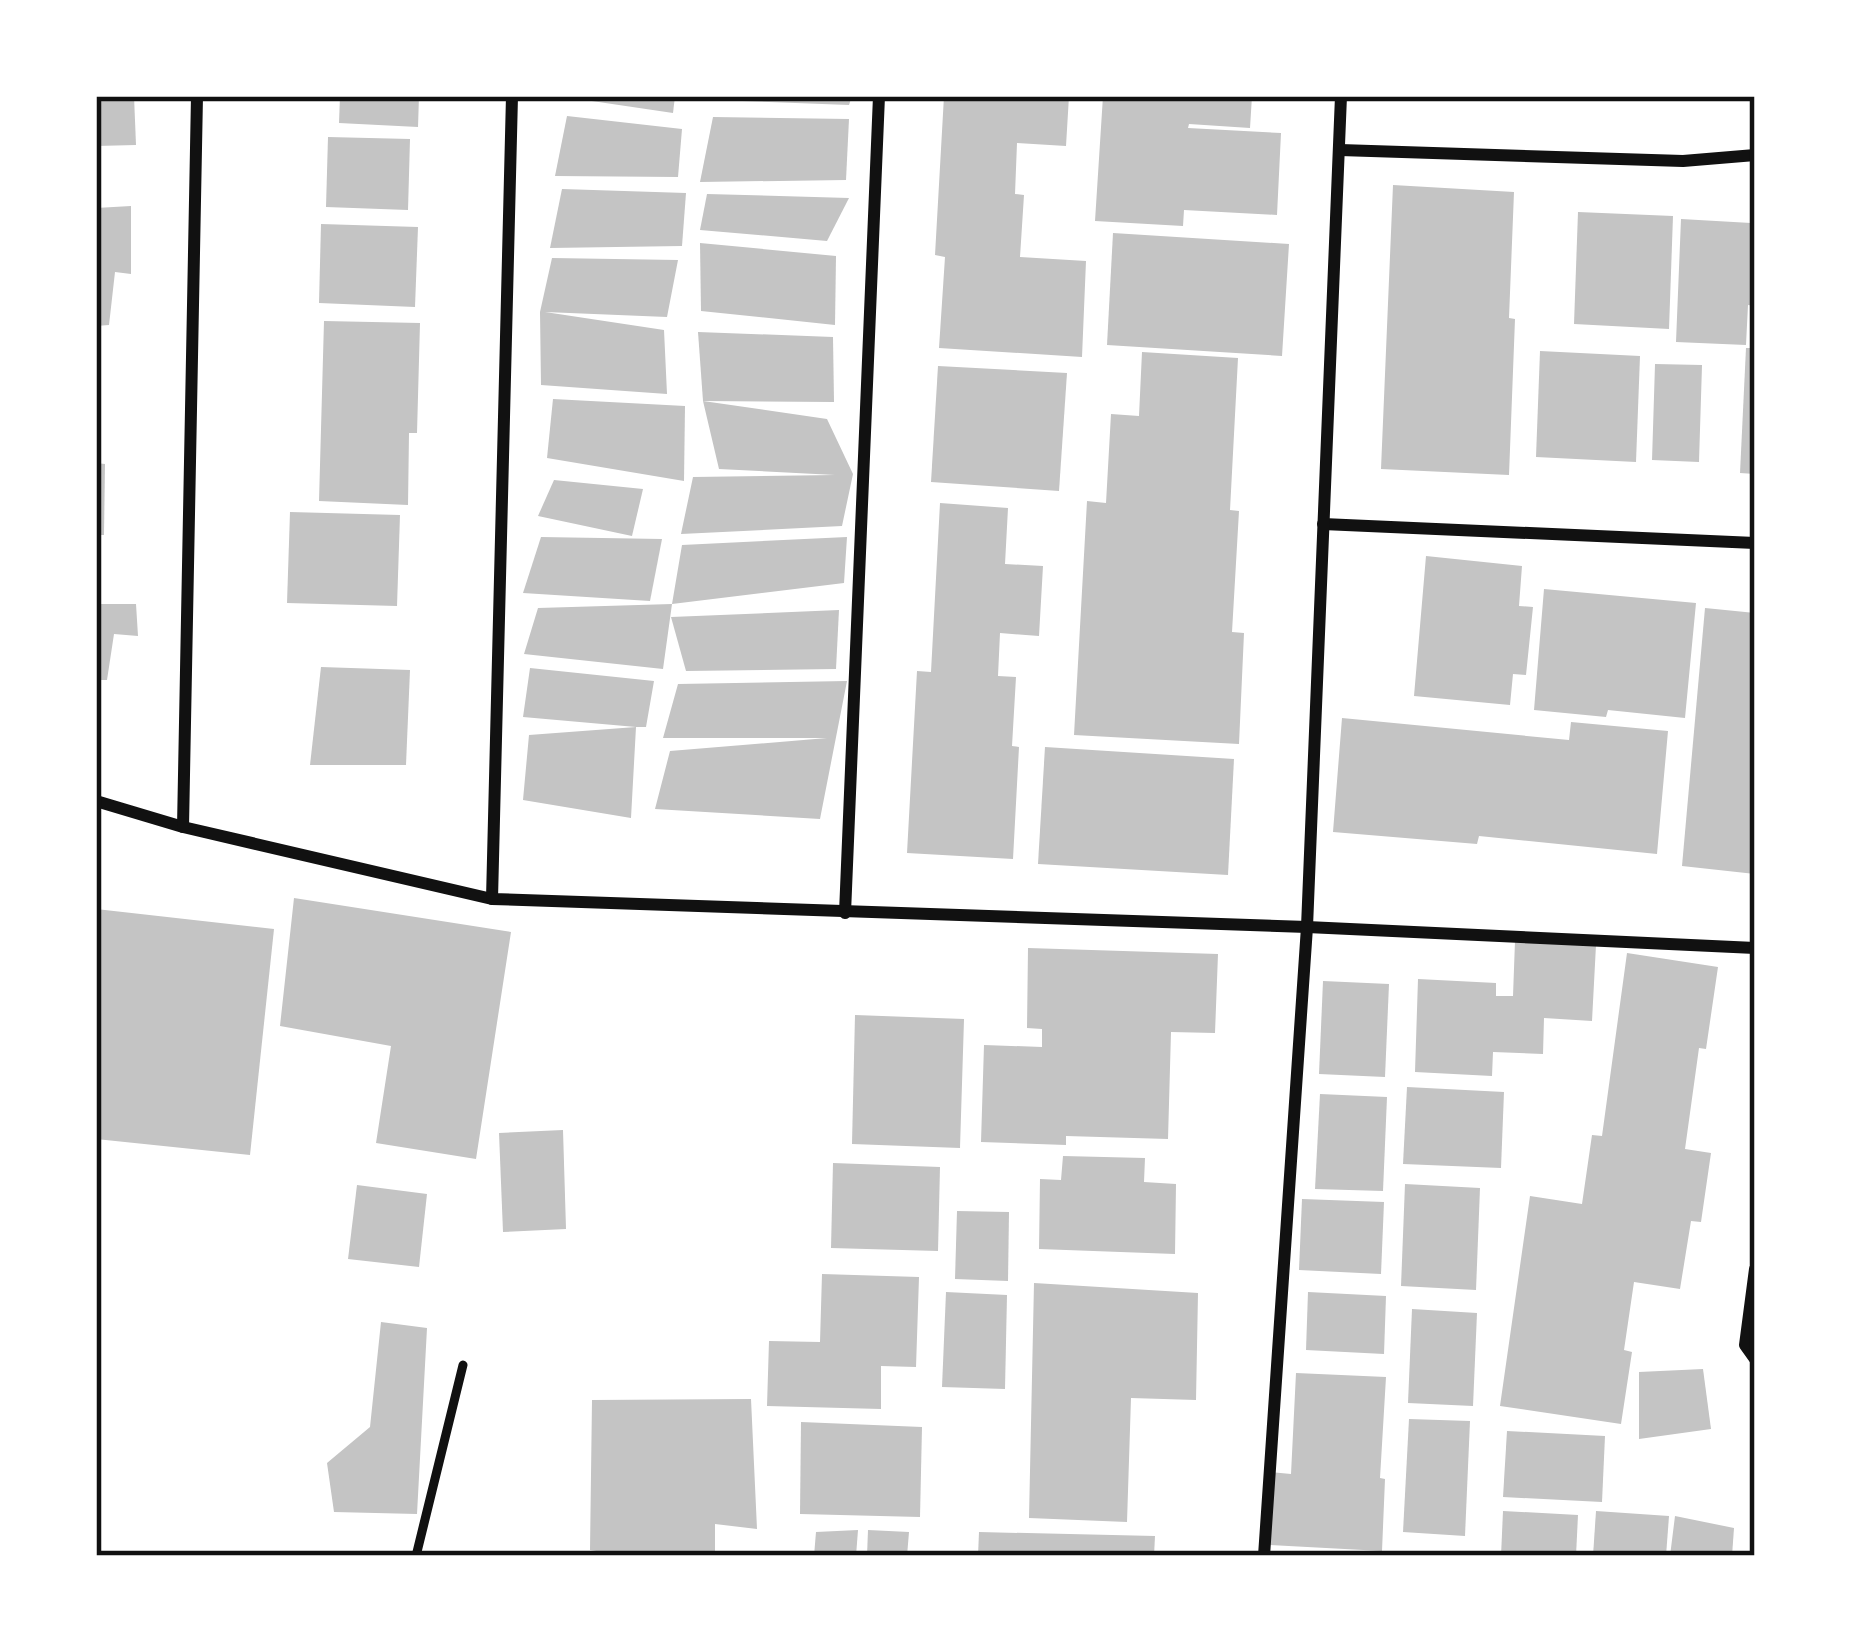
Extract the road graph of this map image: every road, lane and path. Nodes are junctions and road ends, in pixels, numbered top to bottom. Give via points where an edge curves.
1 (197, 96) edge
2 (512, 96) edge
3 (879, 96) edge
4 (1341, 96) edge
5 (1340, 150) junction
6 (1755, 154) edge
7 (1323, 524) junction
8 (1755, 543) edge
9 (96, 801) edge
10 (183, 827) junction
11 (492, 899) junction
12 (845, 913) junction
13 (1307, 927) junction
14 (1755, 948) edge
15 (1755, 1269) edge
16 (1755, 1359) edge
17 (463, 1365) dead end
18 (416, 1556) edge
19 (1264, 1556) edge

1 - 10 street
2 - 11 street
3 - 12 street
4 - 5 street
5 - 6 street via 1683,161
5 - 7 street
7 - 8 street
7 - 13 street
9 - 10 street
10 - 11 street
11 - 12 street
12 - 13 street
13 - 14 street
13 - 19 street
15 - 16 street via 1745,1345
17 - 18 lane

